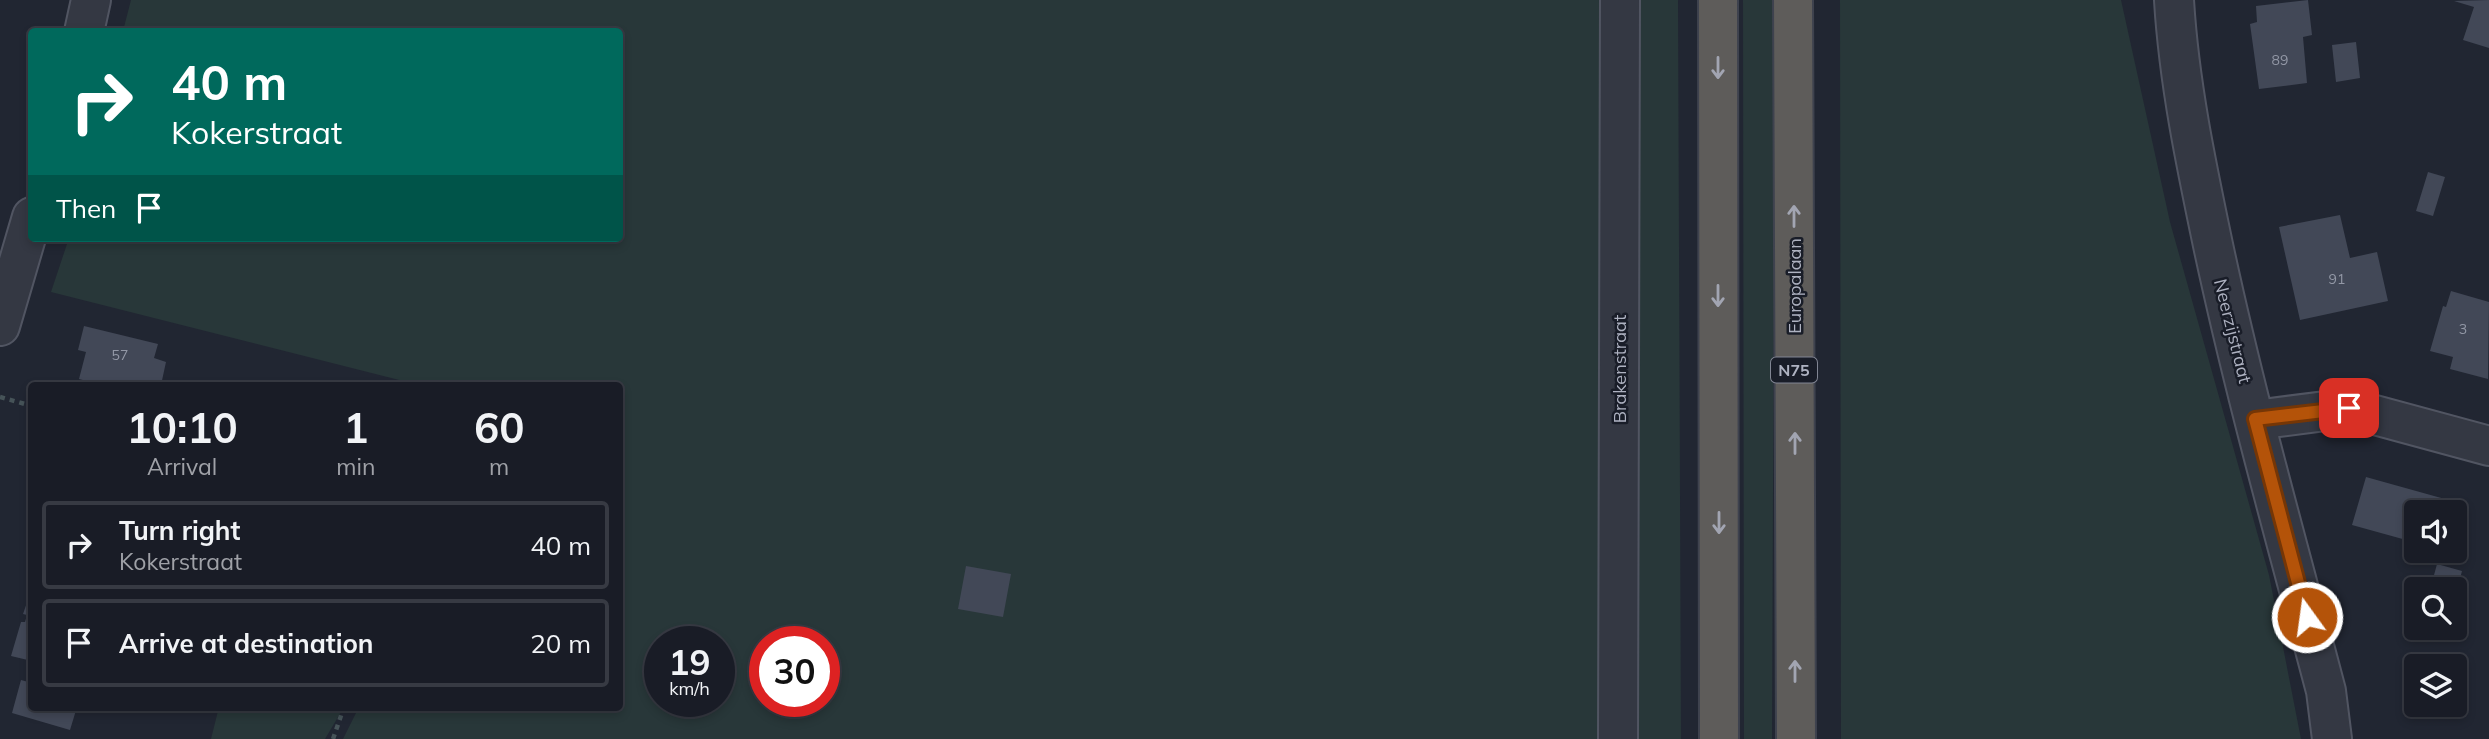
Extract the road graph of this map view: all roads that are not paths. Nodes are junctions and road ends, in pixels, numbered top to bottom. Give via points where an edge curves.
1 (91, 0) edge
2 (1620, 0) edge
3 (1718, 0) edge
4 (1793, 0) edge
5 (2174, 0) edge
6 (85, 28) edge
7 (28, 231) edge
8 (0, 326) edge
9 (2255, 419) junction
10 (2489, 446) edge
11 (1618, 739) edge
12 (1719, 739) edge
13 (1796, 739) edge
14 (2332, 739) edge

1 - 6 street
2 - 11 street, Brakenstraat
3 -> 12 highway
13 -> 4 highway, Europalaan / N75
5 - 9 street, Neerzijstraat via 2194,158
7 - 8 street
9 - 10 street via 2349,408
9 - 14 street, Neerzijstraat via 2326,691

